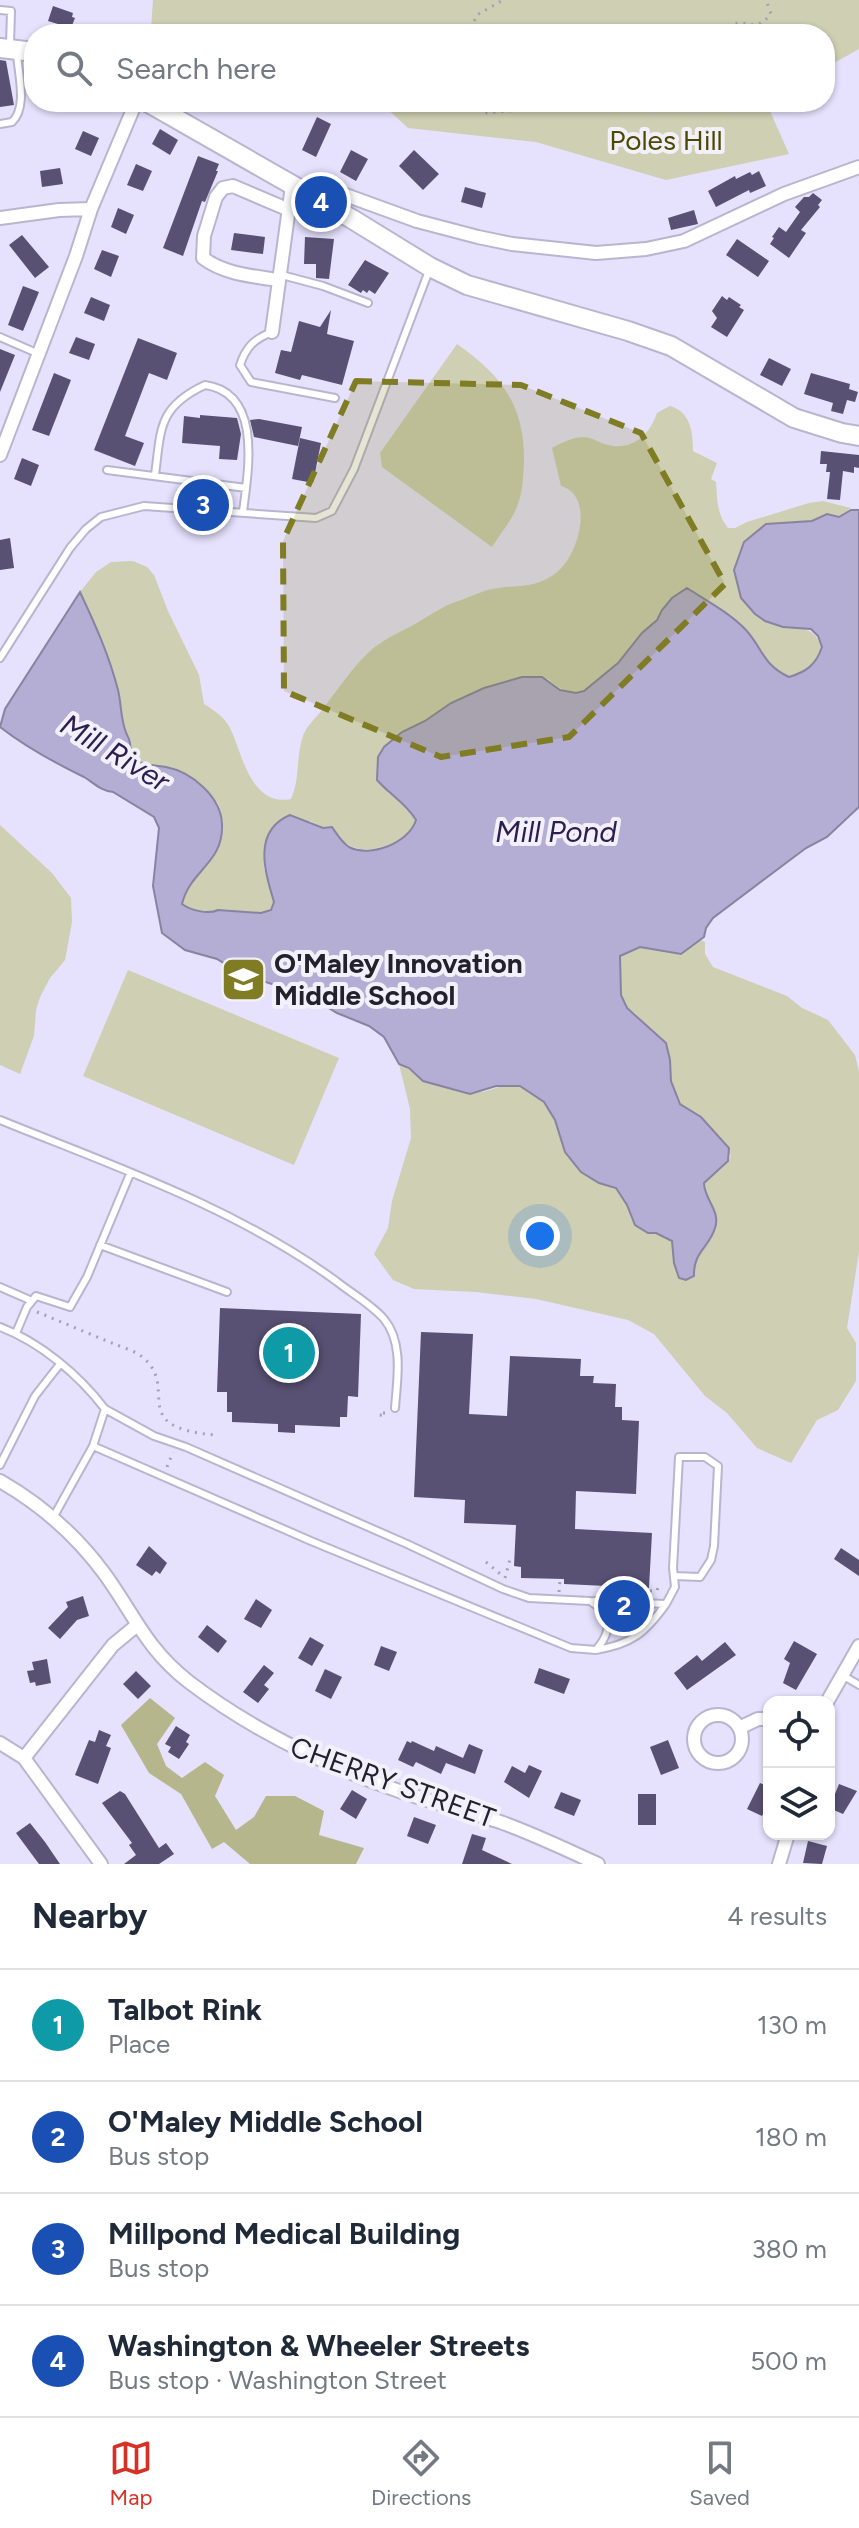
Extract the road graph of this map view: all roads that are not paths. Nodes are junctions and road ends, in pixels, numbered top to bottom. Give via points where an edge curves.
1 (0, 10) edge
2 (15, 50) edge
3 (132, 112) edge
4 (164, 112) edge
5 (0, 124) edge
6 (859, 167) edge
7 (292, 186) junction
8 (91, 209) junction
9 (287, 209) junction
10 (0, 218) edge
11 (430, 267) junction
12 (278, 277) junction
13 (368, 303) dead end
14 (272, 332) joint
15 (0, 337) edge
16 (39, 354) junction
17 (335, 398) dead end
18 (859, 436) edge
19 (0, 455) edge
20 (107, 470) dead end
21 (155, 475) junction
22 (246, 488) junction
23 (243, 512) junction
24 (0, 658) edge
25 (0, 1120) edge
26 (130, 1174) junction
27 (100, 1245) junction
28 (0, 1287) edge
29 (227, 1292) dead end
30 (32, 1301) junction
31 (0, 1327) edge
32 (16, 1333) junction
33 (60, 1364) junction
34 (395, 1408) dead end
35 (105, 1409) junction
36 (93, 1446) junction
37 (0, 1465) edge
38 (0, 1481) edge
39 (54, 1516) junction
40 (674, 1576) junction
41 (590, 1601) junction
42 (666, 1604) junction
43 (136, 1626) junction
44 (859, 1646) edge
45 (596, 1650) junction
46 (842, 1675) junction
47 (859, 1685) edge
48 (830, 1696) edge
49 (763, 1719) edge
50 (741, 1727) dead end
51 (0, 1743) edge
52 (24, 1758) junction
53 (786, 1840) edge
54 (101, 1864) edge
55 (598, 1864) edge
56 (779, 1864) edge

1 - 2 lane via 11,11
2 - 5 lane via 19,113 12,122
3 - 8 street
4 - 7 main road
6 - 7 street via 776,197 684,241 596,253 478,237 329,189
7 - 9 street
7 - 11 main road
8 - 10 street
8 - 16 street
9 - 12 street
9 - 12 street via 233,186 223,188 204,236 203,258 211,264
11 - 18 main road via 467,285 671,346 794,418
11 - 23 lane via 338,504 316,518
12 - 13 lane
12 - 14 street
14 - 17 lane via 245,350 240,365 251,382
15 - 16 lane
16 - 19 street
20 - 21 lane
21 - 22 lane
21 - 22 lane via 163,420 180,399 205,385 223,389 246,421
22 - 23 lane
23 - 24 lane via 144,506 101,517 70,548
25 - 26 lane
26 - 27 lane
26 - 34 lane via 262,1232 385,1319 398,1362
27 - 29 lane
27 - 30 lane via 70,1307 36,1296
28 - 30 lane
30 - 32 lane
31 - 32 lane
32 - 33 lane
33 - 35 lane
33 - 37 lane via 35,1396
35 - 36 lane
35 - 41 lane via 154,1436 503,1589 529,1598
36 - 39 lane
36 - 45 lane via 497,1619 571,1648
38 - 39 street, CHERRY STREET
39 - 43 street, CHERRY STREET via 105,1574
40 - 40 lane via 700,1577 711,1560 718,1466 705,1457 679,1457
40 - 42 lane
41 - 42 lane
41 - 45 lane via 608,1619 605,1640
42 - 45 lane via 636,1637
43 - 52 street via 113,1645
43 - 55 street, CHERRY STREET via 172,1669 273,1737 399,1791 500,1822
44 - 46 street
46 - 47 lane
46 - 48 street
49 - 50 street
51 - 52 street
52 - 54 street
53 - 56 street

